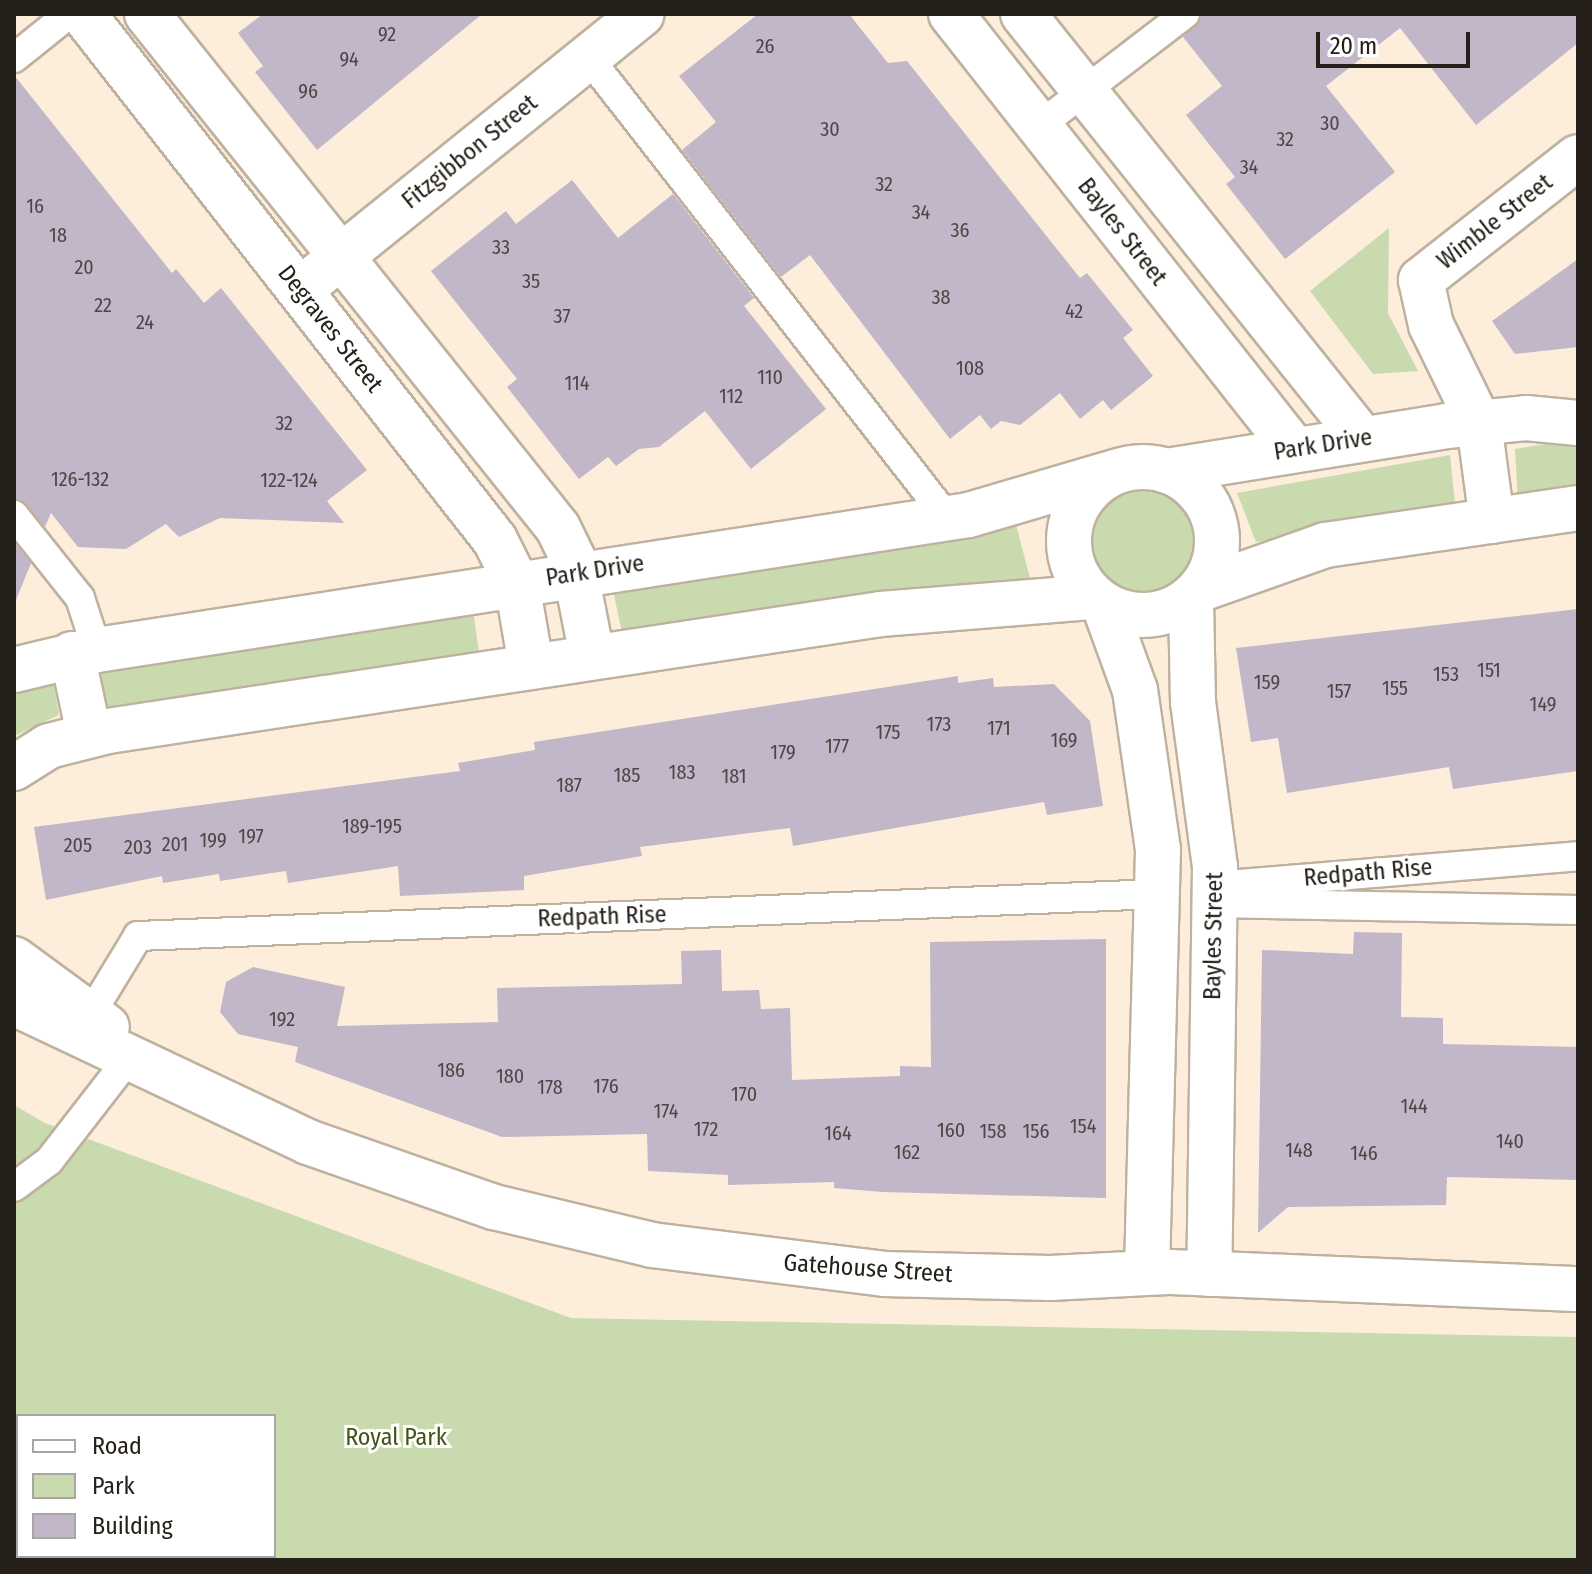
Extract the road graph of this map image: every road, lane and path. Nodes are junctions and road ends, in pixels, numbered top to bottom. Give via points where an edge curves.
1 (69, 14) edge
2 (83, 14) edge
3 (147, 14) edge
4 (642, 14) edge
5 (951, 14) edge
6 (1023, 14) edge
7 (1185, 14) edge
8 (588, 57) junction
9 (14, 58) edge
10 (1086, 91) junction
11 (1039, 126) junction
12 (1578, 157) edge
13 (340, 256) junction
14 (300, 292) junction
15 (1479, 423) junction
16 (1578, 423) edge
17 (1362, 438) junction
18 (1294, 449) junction
19 (1167, 471) junction
20 (1115, 472) junction
21 (1578, 508) edge
22 (14, 515) edge
23 (946, 516) junction
24 (1492, 521) junction
25 (577, 574) junction
26 (517, 584) junction
27 (1196, 594) junction
28 (1098, 601) junction
29 (84, 652) junction
30 (592, 656) junction
31 (531, 665) junction
32 (14, 670) edge
33 (89, 734) junction
34 (14, 768) edge
35 (1578, 856) edge
36 (1158, 894) junction
37 (1214, 895) junction
38 (1578, 910) edge
39 (14, 959) edge
40 (14, 1003) edge
41 (90, 1015) junction
42 (129, 1058) junction
43 (186, 1084) junction
44 (14, 1187) edge
45 (1147, 1272) junction
46 (1209, 1274) junction
47 (1578, 1289) edge

1 - 9 lane
2 - 14 street, Degraves Street
3 - 13 street
4 - 8 street, Fitzgibbon Street
5 - 11 street, Bayles Street
6 - 10 street
7 - 10 lane
8 - 13 street, Fitzgibbon Street
8 - 23 lane
10 - 11 lane
10 - 17 street
11 - 18 street, Bayles Street
12 - 15 street, Wimble Street via 1421,280 1431,325
13 - 14 street, Fitzgibbon Street
13 - 25 street via 558,528
14 - 26 street, Degraves Street via 484,525
15 - 16 street, Park Drive
15 - 17 street, Park Drive
15 - 24 street
17 - 18 street, Park Drive
18 - 19 street, Park Drive
19 - 20 street
19 - 27 street via 1200,494 1217,531 1212,572
20 - 23 street, Park Drive
20 - 28 street via 1085,495 1070,528 1073,565
21 - 24 street
22 - 29 lane via 80,598
23 - 25 street, Park Drive
24 - 27 street via 1325,545
25 - 26 street, Park Drive
25 - 30 street
26 - 29 street, Park Drive
26 - 31 street, Degraves Street
27 - 28 street via 1149,616
27 - 37 street, Bayles Street via 1193,702
28 - 30 street via 881,614
28 - 36 street via 1142,725
29 - 32 street, Park Drive
29 - 33 street
30 - 31 street
31 - 33 street
33 - 34 street via 49,746
35 - 37 lane, Redpath Rise
36 - 37 street, Redpath Rise
36 - 41 lane, Redpath Rise via 138,936
36 - 45 street
37 - 38 lane, Redpath Rise
37 - 46 street, Bayles Street
39 - 41 street, Gatehouse Street
40 - 42 street, Gatehouse Street
41 - 43 street, Gatehouse Street
42 - 43 street, Gatehouse Street
42 - 44 lane via 49,1161
43 - 45 street, Gatehouse Street via 419,1183 652,1245 884,1274 1050,1278
45 - 46 street, Gatehouse Street
46 - 47 street, Gatehouse Street

